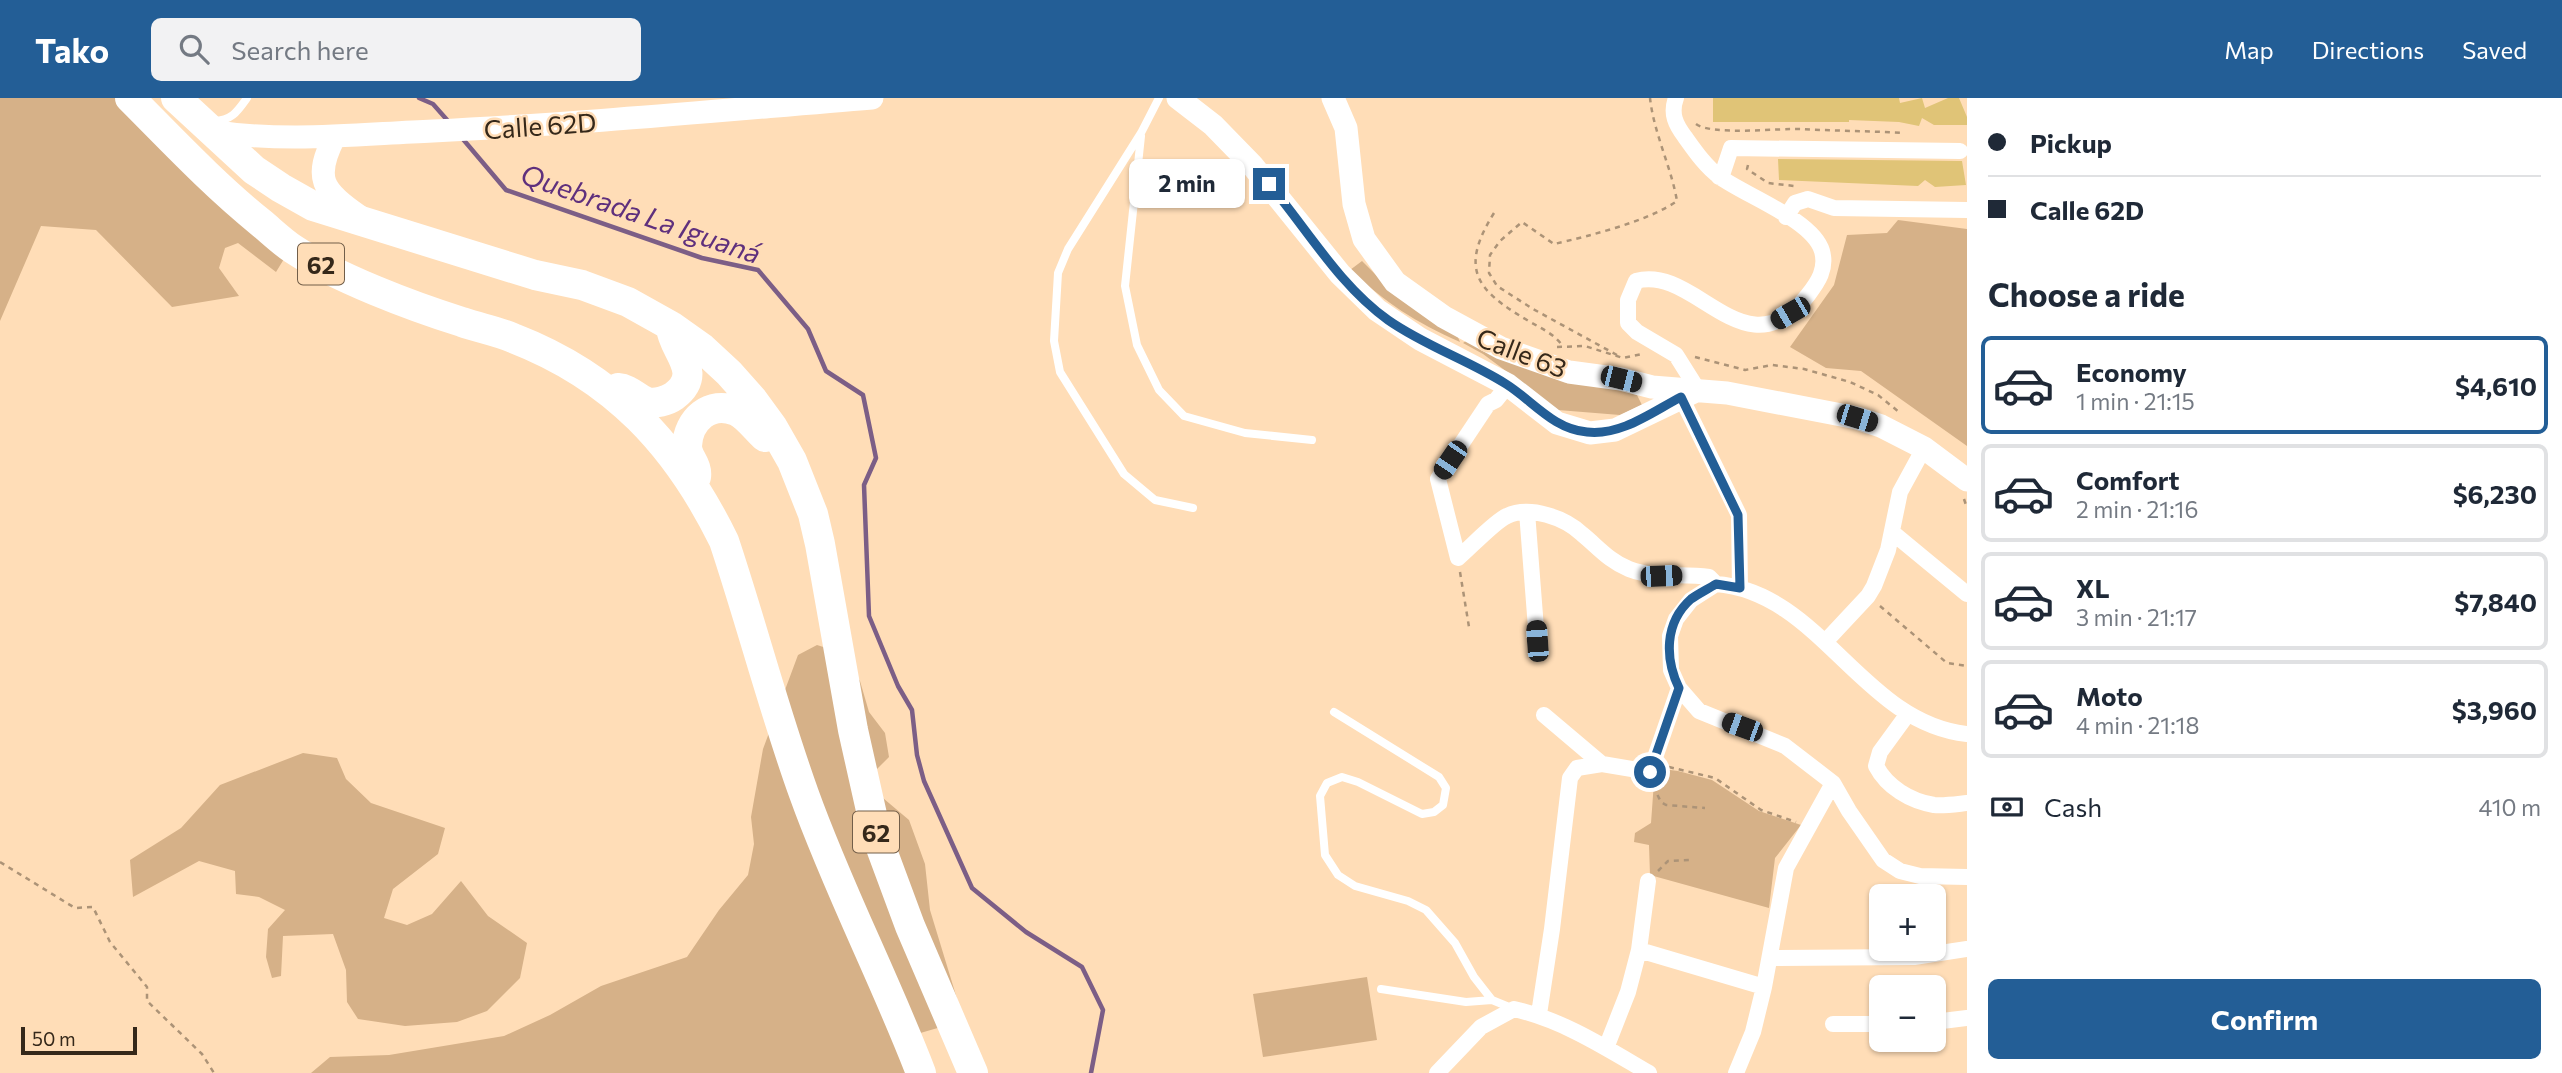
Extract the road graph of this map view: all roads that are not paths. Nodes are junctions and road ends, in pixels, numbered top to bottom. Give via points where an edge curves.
1 (130, 98) edge
2 (176, 98) edge
3 (247, 98) edge
4 (872, 98) edge
5 (1159, 98) edge
6 (1178, 98) edge
7 (1333, 98) edge
8 (1675, 98) edge
9 (206, 126) junction
10 (1141, 133) junction
11 (341, 136) junction
12 (1960, 151) dead end
13 (1719, 177) junction
14 (1967, 210) edge
15 (1786, 217) junction
16 (376, 226) junction
17 (671, 326) junction
18 (1508, 385) junction
19 (603, 387) junction
20 (1689, 394) junction
21 (1312, 440) dead end
22 (1924, 448) junction
23 (792, 461) junction
24 (1958, 473) edge
25 (695, 486) junction
26 (1967, 492) edge
27 (1193, 508) dead end
28 (1527, 512) junction
29 (1893, 533) junction
30 (1716, 584) junction
31 (1740, 588) junction
32 (1967, 594) edge
33 (1537, 641) dead end
34 (1825, 642) junction
35 (1679, 688) junction
36 (1334, 712) dead end
37 (1544, 715) dead end
38 (1907, 715) junction
39 (1967, 734) edge
40 (1602, 764) junction
41 (1833, 783) junction
42 (1967, 803) edge
43 (1967, 877) edge
44 (1648, 881) road end
45 (1967, 949) edge
46 (1639, 950) junction
47 (1771, 958) junction
48 (1764, 987) junction
49 (1381, 989) dead end
50 (1492, 1000) junction
51 (1514, 1009) junction
52 (1539, 1014) junction
53 (1967, 1018) edge
54 (1946, 1021) edge
55 (1833, 1024) dead end
56 (1869, 1024) edge
57 (1606, 1048) junction
58 (921, 1073) edge
59 (973, 1073) edge
60 (1437, 1073) edge
61 (1649, 1073) edge
62 (1736, 1073) edge

1 - 19 highway, 62 via 220,188 292,248 367,285 512,337 558,358
2 - 9 highway, 62
3 - 9 lane via 234,116
4 - 11 main road, Calle 62D via 558,125
5 - 10 lane
6 - 18 main road via 1252,165 1340,274 1377,310 1420,339
7 - 20 main road, Calle 63 via 1346,128 1359,226 1395,282 1444,317 1515,354 1569,372
8 - 13 street via 1676,125
9 - 11 main road, Calle 62D via 265,137
9 - 16 highway, 62 via 281,188 313,206
10 - 21 lane via 1125,286 1137,345 1158,390 1184,416 1245,433
10 - 27 lane via 1068,248 1058,274 1054,341 1060,372 1124,474 1155,500
11 - 16 main road via 324,157 326,187 338,201
12 - 13 street via 1731,148
13 - 15 street
14 - 15 street via 1834,208 1808,199 1795,203
15 - 20 street via 1814,237 1824,260 1816,285 1777,321 1753,325 1673,286 1648,278 1636,281 1628,300 1628,323 1676,355
16 - 17 highway, 62 via 582,285 628,302
17 - 19 highway via 672,342 687,365 683,386 675,396 648,402 627,389
17 - 23 highway, 62 via 729,373 766,418
18 - 20 main road via 1557,423 1590,433 1626,426
18 - 28 street via 1488,404 1438,479 1458,558 1507,516
19 - 25 highway, 62 via 669,449
20 - 22 main road, Calle 63 via 1727,393 1857,418
20 - 31 street via 1738,515
22 - 24 main road, Calle 63
22 - 29 street via 1900,492
23 - 25 highway via 738,411 706,411 690,426 687,450 698,468
23 - 59 highway, 62 via 820,544 852,730 882,854
24 - 26 lane
25 - 58 highway, 62 via 724,541 803,794
28 - 30 street via 1556,517 1606,557 1630,569 1661,576 1709,577
28 - 33 street
29 - 32 street
29 - 34 street via 1868,596
30 - 31 street
30 - 35 street via 1690,600 1676,619 1670,636 1671,670
31 - 34 street via 1775,605
34 - 38 street via 1871,688
35 - 40 street via 1651,769
35 - 41 street via 1699,711 1785,746
36 - 50 lane via 1439,777 1446,788 1443,805 1434,813 1422,814 1358,782 1342,777 1328,783 1320,796 1325,855 1338,875 1355,886 1426,910 1455,943
37 - 40 street
38 - 39 street via 1935,729
38 - 42 street via 1880,752 1876,766 1883,779 1901,793 1934,805
40 - 52 street via 1577,768 1570,778
41 - 43 street via 1883,860 1920,876
41 - 47 street via 1786,868
44 - 46 street
45 - 47 street via 1914,957
46 - 48 street
46 - 57 street
47 - 48 street
48 - 62 street
49 - 50 lane via 1466,1003
50 - 51 lane
51 - 52 street
51 - 60 street via 1482,1027
52 - 57 street
53 - 54 street
55 - 56 street
57 - 61 street

